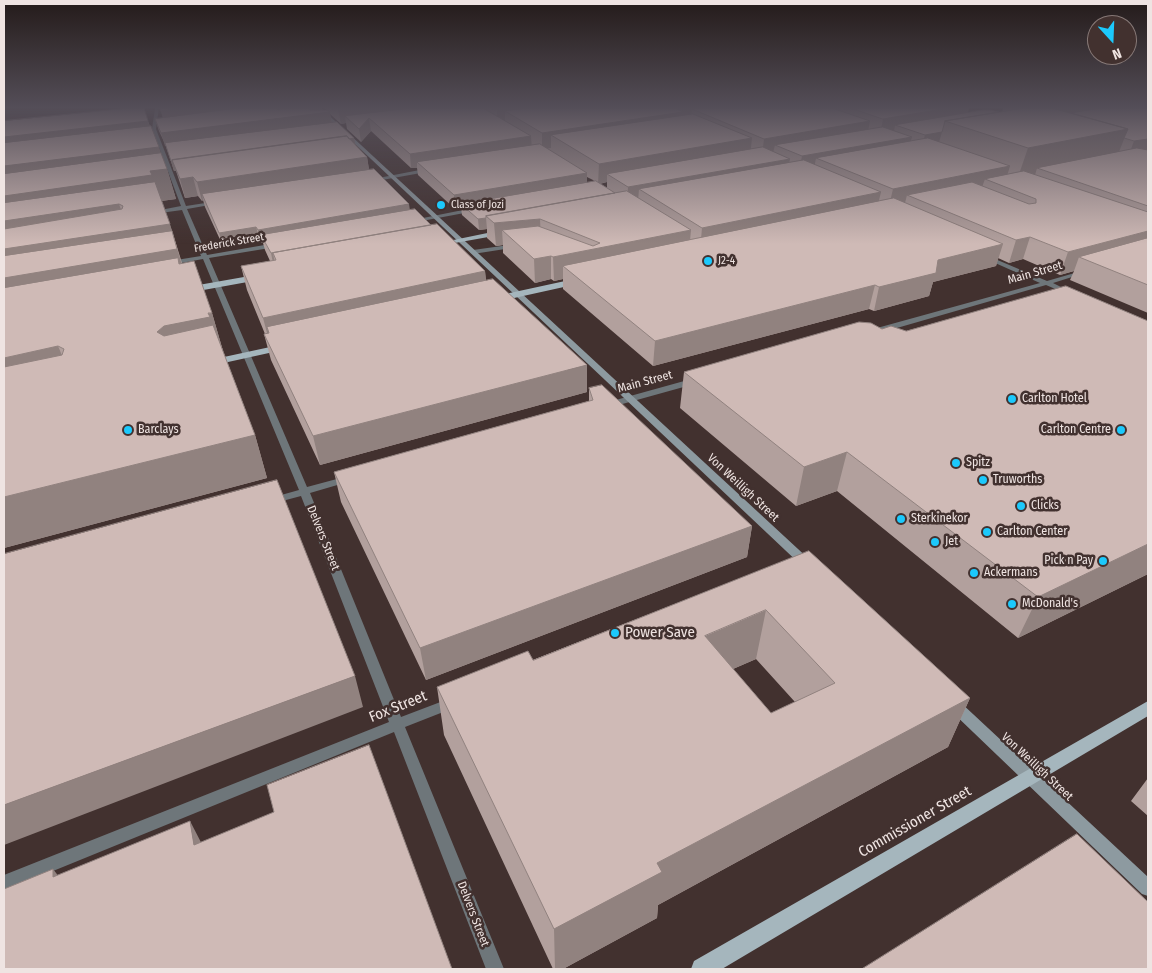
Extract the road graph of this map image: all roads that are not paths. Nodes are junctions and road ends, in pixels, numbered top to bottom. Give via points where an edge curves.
1 (164, 153) edge
2 (364, 153) edge
3 (440, 169) edge
4 (182, 174) edge
5 (173, 176) junction
6 (393, 176) junction
7 (164, 179) edge
8 (364, 180) edge
9 (222, 202) edge
10 (184, 208) junction
11 (483, 208) edge
12 (146, 213) edge
13 (435, 217) junction
14 (407, 222) edge
15 (509, 230) edge
16 (460, 240) junction
17 (282, 244) edge
18 (431, 245) edge
19 (522, 246) edge
20 (473, 252) junction
21 (976, 253) edge
22 (206, 258) junction
23 (158, 265) edge
24 (1092, 270) edge
25 (266, 276) edge
26 (584, 280) edge
27 (1046, 283) junction
28 (218, 285) junction
29 (179, 292) edge
30 (517, 294) junction
31 (1080, 298) edge
32 (488, 301) edge
33 (873, 332) edge
34 (295, 345) edge
35 (247, 356) junction
36 (204, 365) edge
37 (704, 378) edge
38 (629, 399) junction
39 (600, 407) edge
40 (362, 475) edge
41 (304, 491) junction
42 (257, 504) edge
43 (809, 566) joint
44 (787, 570) edge
45 (946, 697) edge
46 (463, 698) edge
47 (1148, 708) edge
48 (398, 724) junction
49 (1030, 778) junction
50 (4, 883) edge
51 (1148, 888) edge
52 (495, 969) edge
53 (702, 969) edge

1 - 5 street, Delvers Street
2 - 6 main road, Von Weilligh Street
3 - 6 street
4 - 5 street
5 - 7 street
5 - 10 street, Delvers Street
6 - 8 street
6 - 13 main road, Von Weilligh Street
9 - 10 street
10 - 12 street
10 - 22 street, Delvers Street
11 - 13 street
13 - 14 street
13 - 16 main road, Von Weilligh Street
15 - 16 main road
16 - 18 main road
16 - 20 main road, Von Weilligh Street
17 - 22 street, Frederick Street
19 - 20 street
20 - 30 main road, Von Weilligh Street
21 - 27 street
22 - 23 street, Frederick Street
22 - 28 street, Delvers Street
24 - 27 street, Main Street
25 - 28 main road
26 - 30 main road
27 - 31 street
27 - 33 street, Main Street
28 - 29 main road
28 - 35 street, Delvers Street
30 - 32 main road
30 - 38 main road, Von Weilligh Street
34 - 35 main road
35 - 36 main road
35 - 41 street, Delvers Street
37 - 38 street, Main Street
38 - 39 street, Main Street
38 - 43 main road, Von Weilligh Street
40 - 41 street
41 - 42 street
41 - 48 street, Delvers Street
43 - 44 street
45 - 49 main road, Von Weilligh Street
46 - 48 street, Fox Street
47 - 49 main road, Commissioner Street
48 - 50 street, Fox Street
48 - 52 street, Delvers Street
49 - 51 main road, Von Weilligh Street
49 - 53 main road, Commissioner Street

